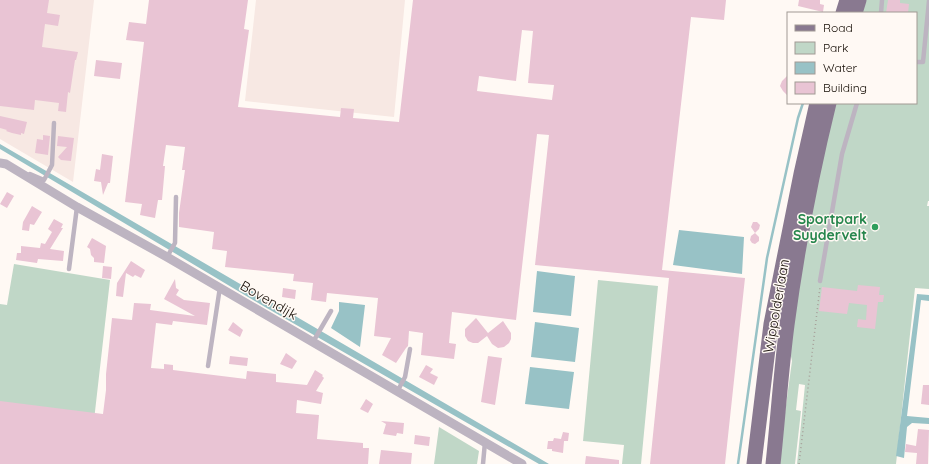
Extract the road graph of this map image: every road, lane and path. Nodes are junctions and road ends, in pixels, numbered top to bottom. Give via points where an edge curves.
1 (847, 0) edge
2 (860, 0) edge
3 (882, 0) edge
4 (929, 2) edge
5 (843, 12) edge
6 (855, 12) edge
7 (881, 12) edge
8 (917, 62) edge
9 (817, 104) edge
10 (829, 104) edge
11 (857, 104) edge
12 (54, 123) dead end
13 (3, 164) edge
14 (176, 197) dead end
15 (77, 207) junction
16 (168, 255) junction
17 (69, 269) dead end
18 (820, 281) joint
19 (220, 287) junction
20 (331, 311) dead end
21 (314, 340) junction
22 (410, 349) dead end
23 (208, 366) dead end
24 (398, 389) junction
25 (485, 442) junction
26 (483, 464) edge
27 (522, 464) edge
28 (754, 464) edge
29 (773, 464) edge
30 (799, 464) edge

1 - 5 main road
2 - 6 main road
3 - 7 lane
4 - 8 lane via 923,62
9 - 28 main road, Wippolderlaan via 771,324
10 - 29 main road, Wippolderlaan via 802,228 787,325
11 - 18 lane via 842,154
12 - 13 lane via 52,165 44,180
13 - 15 street, Bovendijk
14 - 16 lane via 175,243
15 - 16 street, Bovendijk
15 - 17 lane
16 - 19 street, Bovendijk
18 - 30 path
19 - 21 street, Bovendijk
19 - 23 lane
20 - 21 lane
21 - 24 street, Bovendijk
22 - 24 lane via 405,377
24 - 25 street, Bovendijk
25 - 26 lane
25 - 27 street, Bovendijk

